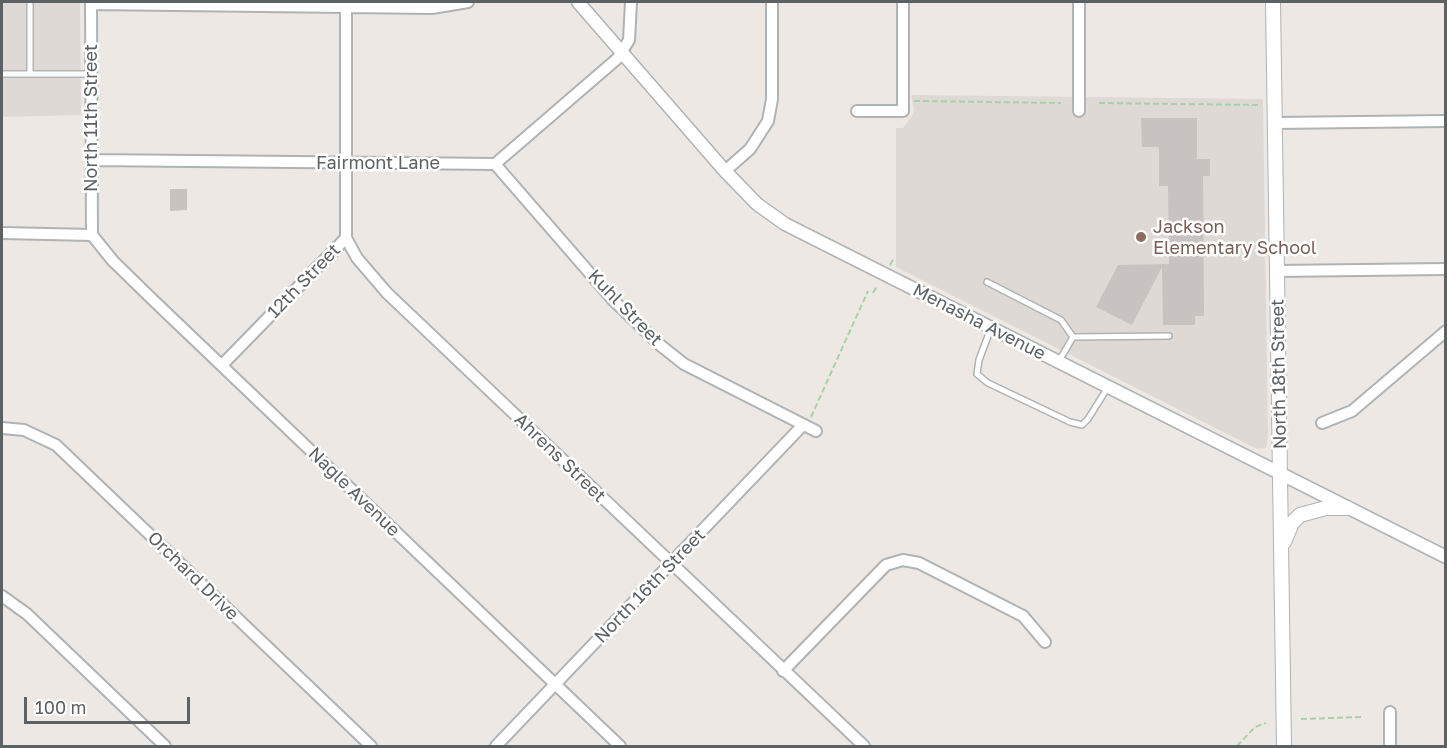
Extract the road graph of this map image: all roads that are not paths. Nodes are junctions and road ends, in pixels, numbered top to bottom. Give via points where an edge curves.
1 (30, 2) edge
2 (468, 2) edge
3 (578, 2) edge
4 (631, 2) edge
5 (772, 2) edge
6 (903, 2) edge
7 (1079, 2) edge
8 (1273, 2) edge
9 (91, 3) edge
10 (346, 4) edge
11 (622, 52) junction
12 (2, 74) edge
13 (30, 74) junction
14 (91, 74) junction
15 (857, 111) dead end
16 (1079, 111) dead end
17 (1446, 121) edge
18 (1274, 123) junction
19 (91, 160) junction
20 (347, 164) junction
21 (495, 164) junction
22 (725, 171) junction
23 (2, 233) edge
24 (92, 235) junction
25 (346, 238) junction
26 (1446, 269) edge
27 (1276, 271) junction
28 (987, 282) dead end
29 (991, 328) junction
30 (1446, 331) edge
31 (1169, 336) dead end
32 (1073, 337) junction
33 (1058, 362) junction
34 (222, 365) junction
35 (1108, 387) junction
36 (807, 421) junction
37 (1322, 423) dead end
38 (2, 428) edge
39 (816, 431) dead end
40 (1281, 475) junction
41 (1347, 508) junction
42 (1282, 546) junction
43 (1446, 557) edge
44 (671, 564) junction
45 (2, 596) edge
46 (1045, 642) dead end
47 (783, 671) junction
48 (555, 685) junction
49 (1389, 712) dead end
50 (165, 747) edge
51 (371, 747) edge
52 (496, 747) edge
53 (620, 747) edge
54 (864, 747) edge
55 (1284, 747) edge
56 (1390, 747) edge

1 - 13 lane
2 - 10 street via 432,9
3 - 11 street, Menasha Avenue
4 - 11 street via 629,36
5 - 22 street via 772,99 768,121 750,149
6 - 15 street via 903,111
7 - 16 street
8 - 18 main road, North 18th Street
9 - 10 street
9 - 14 street, North 11th Street
10 - 20 street, 12th Street
11 - 21 street
11 - 22 street, Menasha Avenue
12 - 13 lane
13 - 14 lane
14 - 19 street, North 11th Street
17 - 18 street
18 - 27 main road, North 18th Street
19 - 20 street, Fairmont Lane
19 - 24 street, North 11th Street
20 - 21 street, Fairmont Lane
20 - 25 street, 12th Street
21 - 36 street, Kuhl Street via 613,300 660,345 684,364
22 - 29 street, Menasha Avenue via 757,204 785,224
23 - 24 street
24 - 34 street, Nagle Avenue via 113,261
25 - 34 street, 12th Street
25 - 44 street, Ahrens Street via 357,258 387,293
26 - 27 street
27 - 40 main road, North 18th Street
28 - 32 lane via 1061,320
29 - 33 street, Menasha Avenue
29 - 35 lane via 977,374 988,383 1082,425
30 - 37 street via 1352,411
31 - 32 lane
32 - 33 lane
33 - 35 street, Menasha Avenue
34 - 48 street, Nagle Avenue
35 - 40 street, Menasha Avenue
36 - 39 street, Kuhl Street
36 - 44 street, North 16th Street
38 - 51 street, Orchard Drive via 24,430 56,445
40 - 41 street, Menasha Avenue
40 - 42 main road, North 18th Street
41 - 42 main road via 1326,508 1300,515
41 - 43 street, Menasha Avenue
42 - 55 main road, North 18th Street
44 - 47 street, Ahrens Street
44 - 48 street, North 16th Street
45 - 50 street via 27,614
46 - 47 street via 1023,616 919,563 903,560 886,565
47 - 54 street, Ahrens Street
48 - 52 street, North 16th Street
48 - 53 street, Nagle Avenue
49 - 56 street

